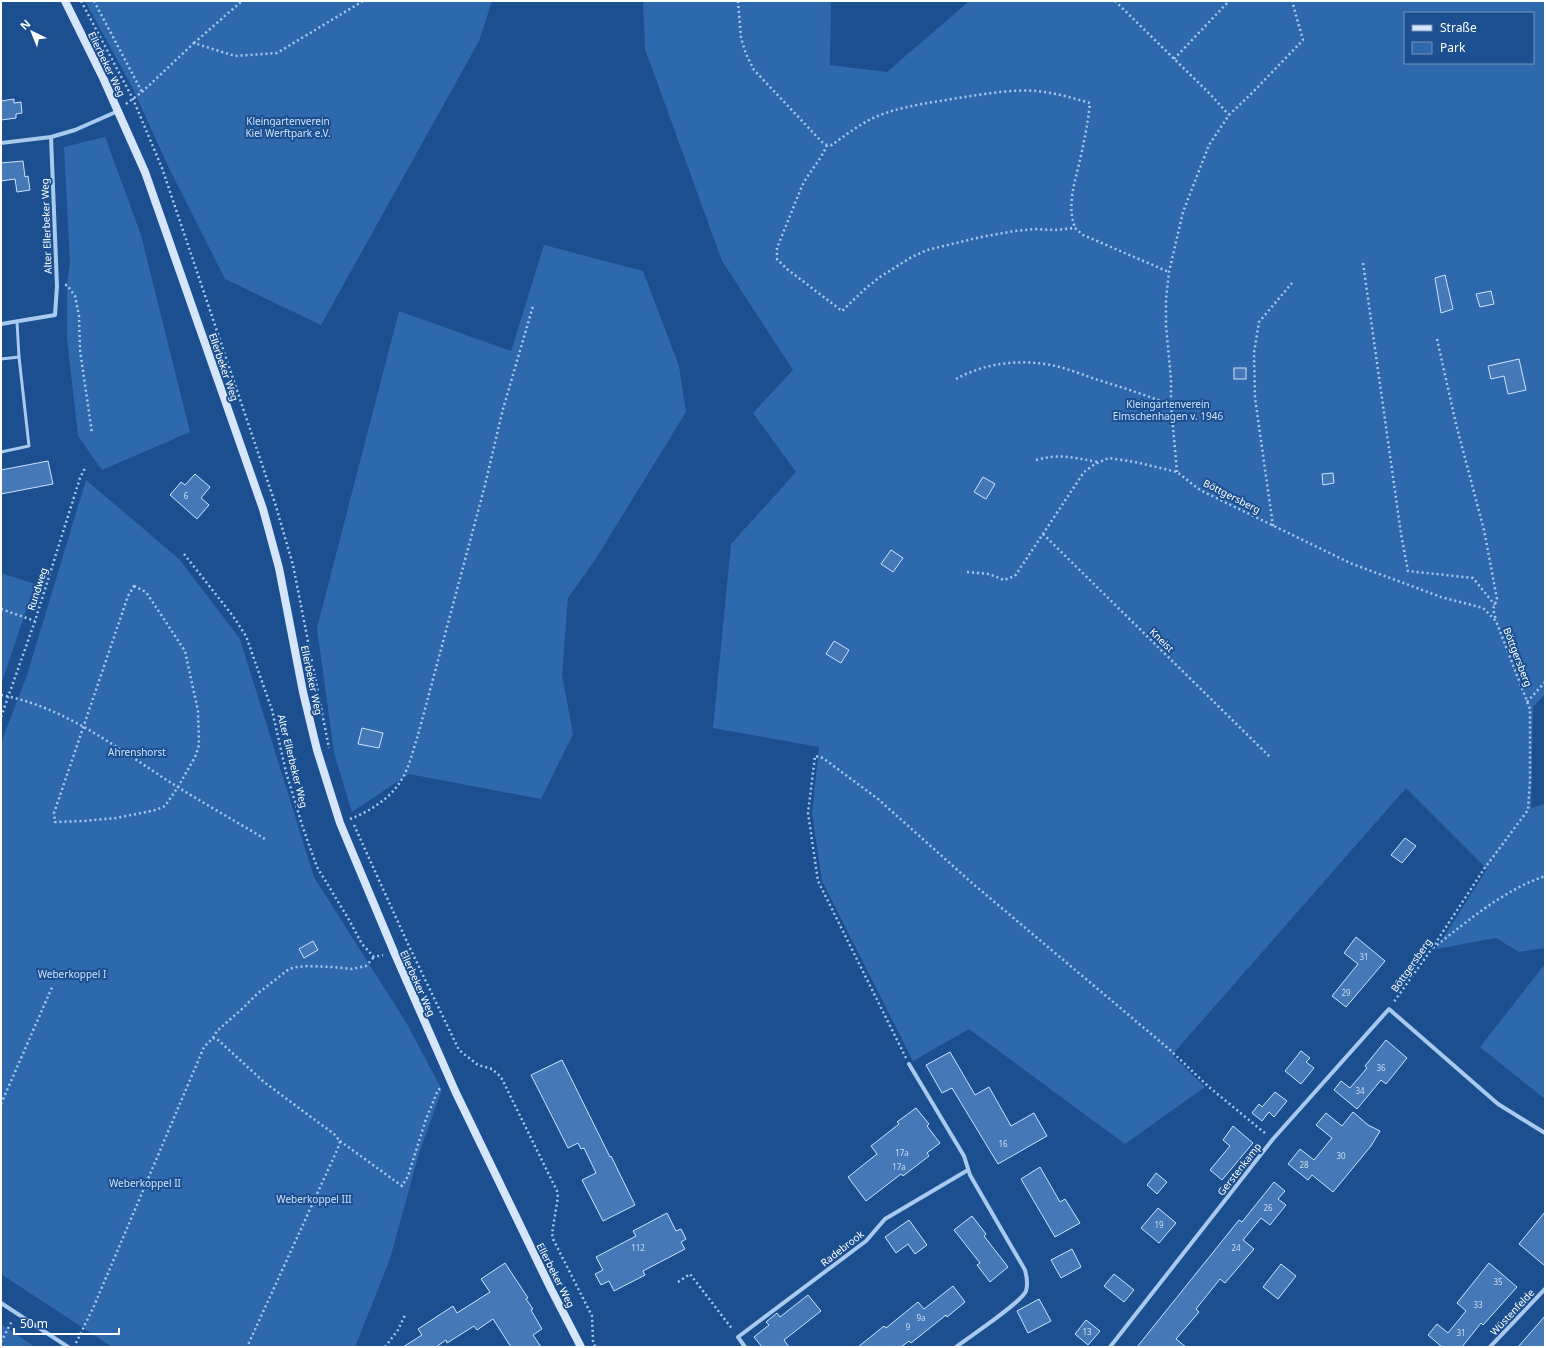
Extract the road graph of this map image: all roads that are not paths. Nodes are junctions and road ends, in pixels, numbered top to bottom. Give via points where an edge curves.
1 (65, 1) edge
2 (118, 111) junction
3 (51, 138) junction
4 (1, 143) edge
5 (17, 322) junction
6 (1, 324) edge
7 (18, 357) junction
8 (1, 359) edge
9 (1, 452) edge
10 (909, 1064) road end
11 (1545, 1133) edge
12 (968, 1170) junction
13 (1545, 1289) edge
14 (1, 1303) edge
15 (68, 1347) edge
16 (581, 1347) edge
17 (745, 1347) edge
18 (956, 1347) edge
19 (1110, 1347) edge
20 (1490, 1347) edge

1 - 2 street, Ellerbeker Weg
2 - 3 street
2 - 16 street, Ellerbeker Weg via 145,172 264,509 279,568 303,692 340,823 452,1082
3 - 4 street
3 - 5 street, Alter Ellerbeker Weg via 57,286 55,315
5 - 6 street
5 - 7 lane
7 - 8 lane
7 - 9 lane via 29,446
10 - 12 street via 964,1156
11 - 19 street, Gerstenkamp via 1498,1104 1389,1009 1273,1139
12 - 17 street, Radebrook via 885,1219 866,1241 738,1337
12 - 18 street via 1025,1270 1028,1281 1025,1292 1017,1302
13 - 20 street, Wüstenfelde
14 - 15 street

